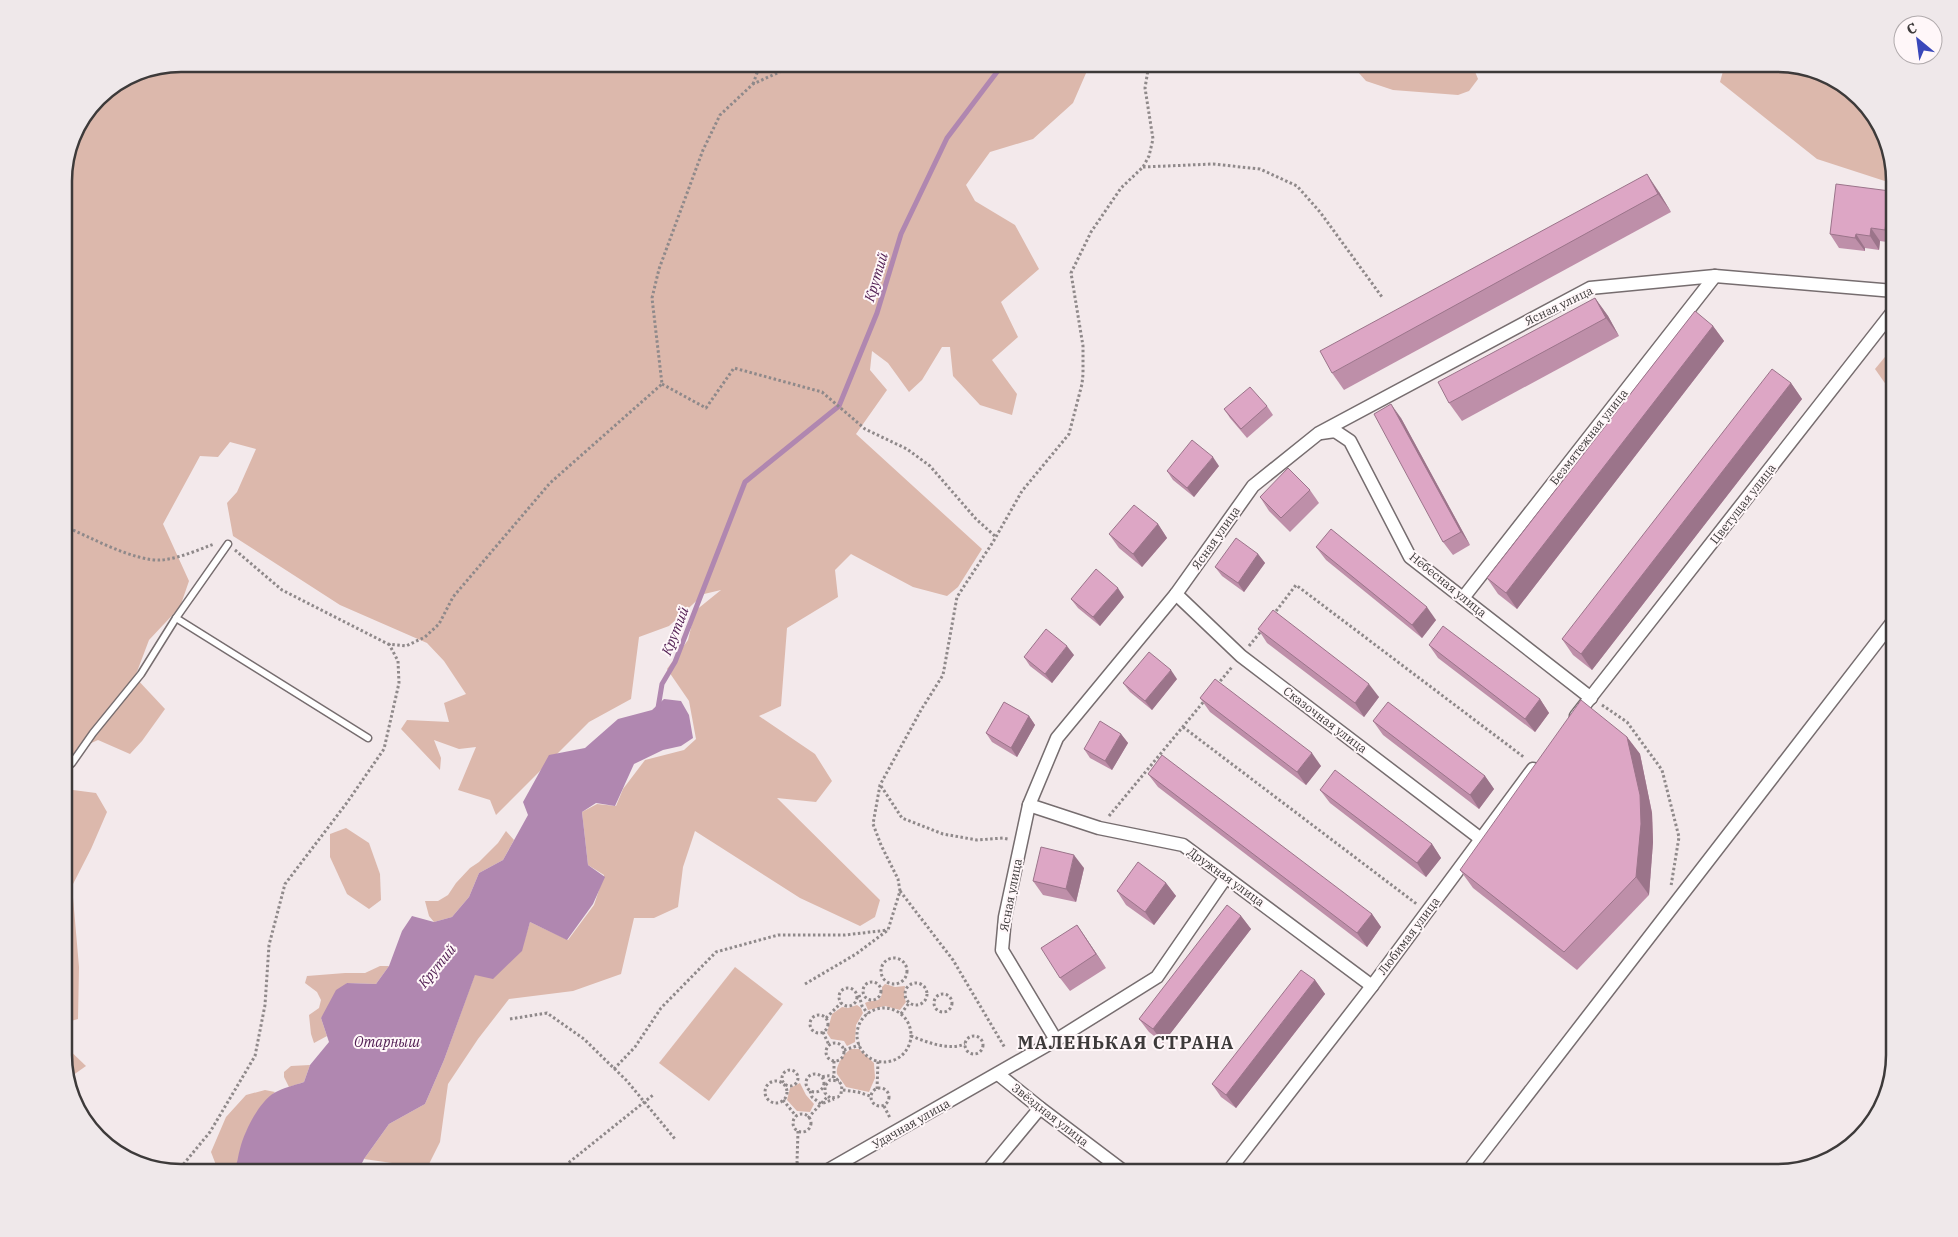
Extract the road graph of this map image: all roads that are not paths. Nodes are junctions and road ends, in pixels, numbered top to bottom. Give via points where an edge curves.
1 (1715, 276) junction
2 (1885, 290) edge
3 (1885, 321) edge
4 (1319, 433) junction
5 (228, 544) road end
6 (1176, 594) junction
7 (1463, 598) junction
8 (176, 618) junction
9 (1886, 631) edge
10 (1591, 698) junction
11 (1566, 728) edge
12 (368, 738) dead end
13 (73, 762) edge
14 (1538, 762) edge
15 (1029, 805) junction
16 (1481, 839) junction
17 (1226, 877) junction
18 (1372, 986) junction
19 (1056, 1040) junction
20 (998, 1074) junction
21 (1040, 1108) junction
22 (839, 1164) edge
23 (993, 1164) edge
24 (1114, 1164) edge
25 (1234, 1164) edge
26 (1474, 1164) edge

1 - 2 street, Ясная улица
1 - 4 street, Ясная улица via 1590,288
1 - 7 street, Безмятежная улица
3 - 10 street, Цветущая улица
4 - 6 street, Ясная улица via 1253,486
4 - 7 street, Небесная улица via 1335,431 1350,441 1410,557
5 - 8 lane
6 - 15 street, Ясная улица via 1057,738
6 - 16 street, Сказочная улица via 1241,656
7 - 10 street, Небесная улица
8 - 12 lane
8 - 13 lane via 141,674
9 - 26 street
10 - 11 street
14 - 16 street, Любимая улица
15 - 17 street, Дружная улица via 1098,828 1183,845
15 - 19 street, Ясная улица via 1005,917 1002,950
16 - 18 street, Любимая улица
17 - 18 street, Дружная улица
17 - 19 street, Удачная улица via 1157,977
18 - 25 street, Любимая улица
19 - 20 street, Удачная улица
20 - 21 street, Звёздная улица
20 - 22 street, Удачная улица
21 - 23 street
21 - 24 street, Звёздная улица

